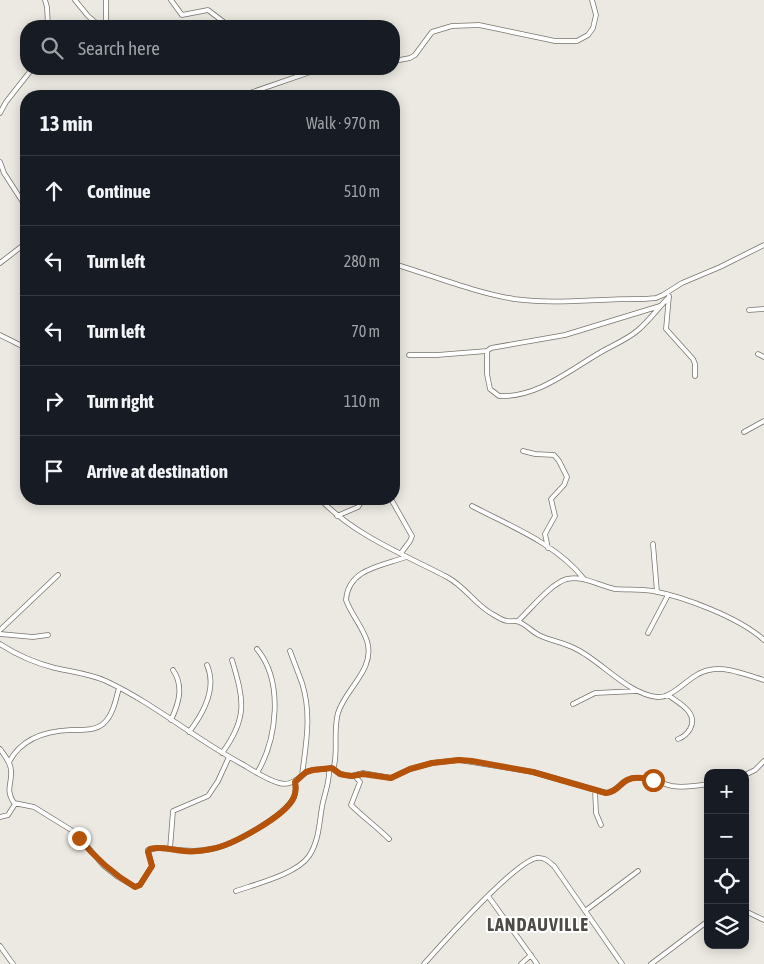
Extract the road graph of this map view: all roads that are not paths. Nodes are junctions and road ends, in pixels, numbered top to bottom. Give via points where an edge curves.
1 (45, 0) edge
2 (75, 0) edge
3 (106, 0) edge
4 (171, 0) edge
5 (592, 0) edge
6 (48, 20) edge
7 (94, 20) edge
8 (106, 20) edge
9 (220, 20) edge
10 (400, 60) edge
11 (27, 75) edge
12 (300, 75) edge
13 (258, 90) edge
14 (2, 104) edge
15 (0, 113) edge
16 (0, 162) edge
17 (20, 198) edge
18 (764, 245) edge
19 (20, 248) edge
20 (0, 263) edge
21 (400, 266) edge
22 (669, 291) junction
23 (669, 297) junction
24 (660, 306) junction
25 (764, 309) edge
26 (749, 310) dead end
27 (0, 335) edge
28 (20, 345) edge
29 (487, 351) junction
30 (758, 354) dead end
31 (409, 355) dead end
32 (764, 356) edge
33 (695, 376) dead end
34 (764, 421) edge
35 (744, 432) dead end
36 (524, 451) dead end
37 (326, 505) edge
38 (359, 505) edge
39 (394, 505) edge
40 (472, 506) dead end
41 (337, 516) junction
42 (653, 544) dead end
43 (548, 548) junction
44 (401, 554) junction
45 (406, 557) junction
46 (58, 575) dead end
47 (584, 579) junction
48 (657, 592) junction
49 (668, 595) junction
50 (518, 621) junction
51 (0, 630) edge
52 (648, 633) dead end
53 (0, 634) edge
54 (48, 635) dead end
55 (764, 640) edge
56 (0, 644) edge
57 (258, 649) dead end
58 (290, 651) dead end
59 (232, 660) dead end
60 (207, 664) dead end
61 (174, 670) dead end
62 (764, 680) edge
63 (119, 688) junction
64 (639, 691) junction
65 (668, 695) junction
66 (573, 704) dead end
67 (171, 720) junction
68 (189, 732) junction
69 (678, 738) dead end
70 (0, 749) edge
71 (222, 753) junction
72 (229, 757) junction
73 (764, 761) edge
74 (9, 762) junction
75 (331, 769) junction
76 (257, 773) junction
77 (749, 773) edge
78 (302, 775) junction
79 (355, 776) junction
80 (295, 782) junction
81 (704, 784) edge
82 (595, 790) junction
83 (16, 804) junction
84 (0, 817) edge
85 (601, 825) dead end
86 (389, 839) dead end
87 (170, 849) junction
88 (638, 871) dead end
89 (236, 891) dead end
90 (488, 896) junction
91 (585, 911) junction
92 (749, 913) edge
93 (764, 920) edge
94 (704, 924) edge
95 (0, 946) edge
96 (531, 955) junction
97 (12, 964) edge
98 (424, 964) edge
99 (521, 964) edge
100 (537, 964) edge
101 (622, 964) edge
102 (651, 964) edge

1 - 6 street
2 - 7 street
3 - 8 street
4 - 9 street via 182,15 208,10
5 - 10 street via 596,15 593,28 577,41 555,42 497,28 447,27 432,32 420,50 410,58
11 - 14 street
12 - 13 street
14 - 15 street
16 - 17 street
18 - 22 street
19 - 20 street
21 - 22 street via 516,299 644,299 656,298
22 - 23 street
23 - 24 street
23 - 33 street via 666,328 693,360
24 - 29 street via 571,334
24 - 29 street via 644,326 626,339 562,377 510,396 499,396 490,389
25 - 26 street
27 - 28 street
29 - 31 street
30 - 32 street
34 - 35 street
36 - 43 street via 554,455 567,477 551,499 555,516 544,534
37 - 41 street
38 - 41 street
39 - 44 street via 412,536
40 - 43 street
41 - 44 street
42 - 48 street
43 - 47 street
44 - 45 street
45 - 50 street via 450,578 495,616 506,621
45 - 75 street via 360,573 346,592 346,600 367,640 369,652 361,674 340,708 335,727 336,761
46 - 51 street
47 - 48 street via 615,589
47 - 50 street via 560,581
48 - 49 street
49 - 52 street
49 - 55 street via 733,620
50 - 64 street via 538,636 576,649
53 - 54 street via 21,637
56 - 63 street via 32,661 91,675
57 - 76 street via 271,678 275,704 267,752
58 - 78 street via 308,714
59 - 71 street via 242,715 238,729
60 - 68 street via 210,689 198,720
61 - 67 street via 180,691
62 - 65 street via 727,669 709,670 694,676
63 - 67 street
63 - 74 street via 116,702 104,723 94,729 59,731 30,740 21,745
64 - 65 street via 658,698
64 - 66 street via 595,693
65 - 69 street via 693,718 688,733
67 - 68 street
68 - 71 street
70 - 74 street
71 - 72 street
72 - 76 street
72 - 87 street via 208,796 173,811
73 - 77 street
74 - 83 street via 8,792
75 - 78 street via 313,770
75 - 79 street
75 - 89 street via 316,842 309,856 294,868
76 - 80 street via 277,783
78 - 80 street
79 - 82 street via 391,778 432,763 459,760 533,772
79 - 86 street via 360,782 351,805
80 - 87 street via 290,804 243,838 211,849
81 - 82 street via 678,786 638,778 628,779 610,793
82 - 85 street via 596,813
83 - 84 street via 8,815
83 - 87 street via 34,807 76,834 103,865 135,887 140,885 152,866 148,850
88 - 91 street
90 - 91 street via 524,865 543,858 554,866
90 - 96 street
90 - 98 street
91 - 101 street
92 - 93 street
94 - 102 street
95 - 97 street
96 - 99 street
96 - 100 street

